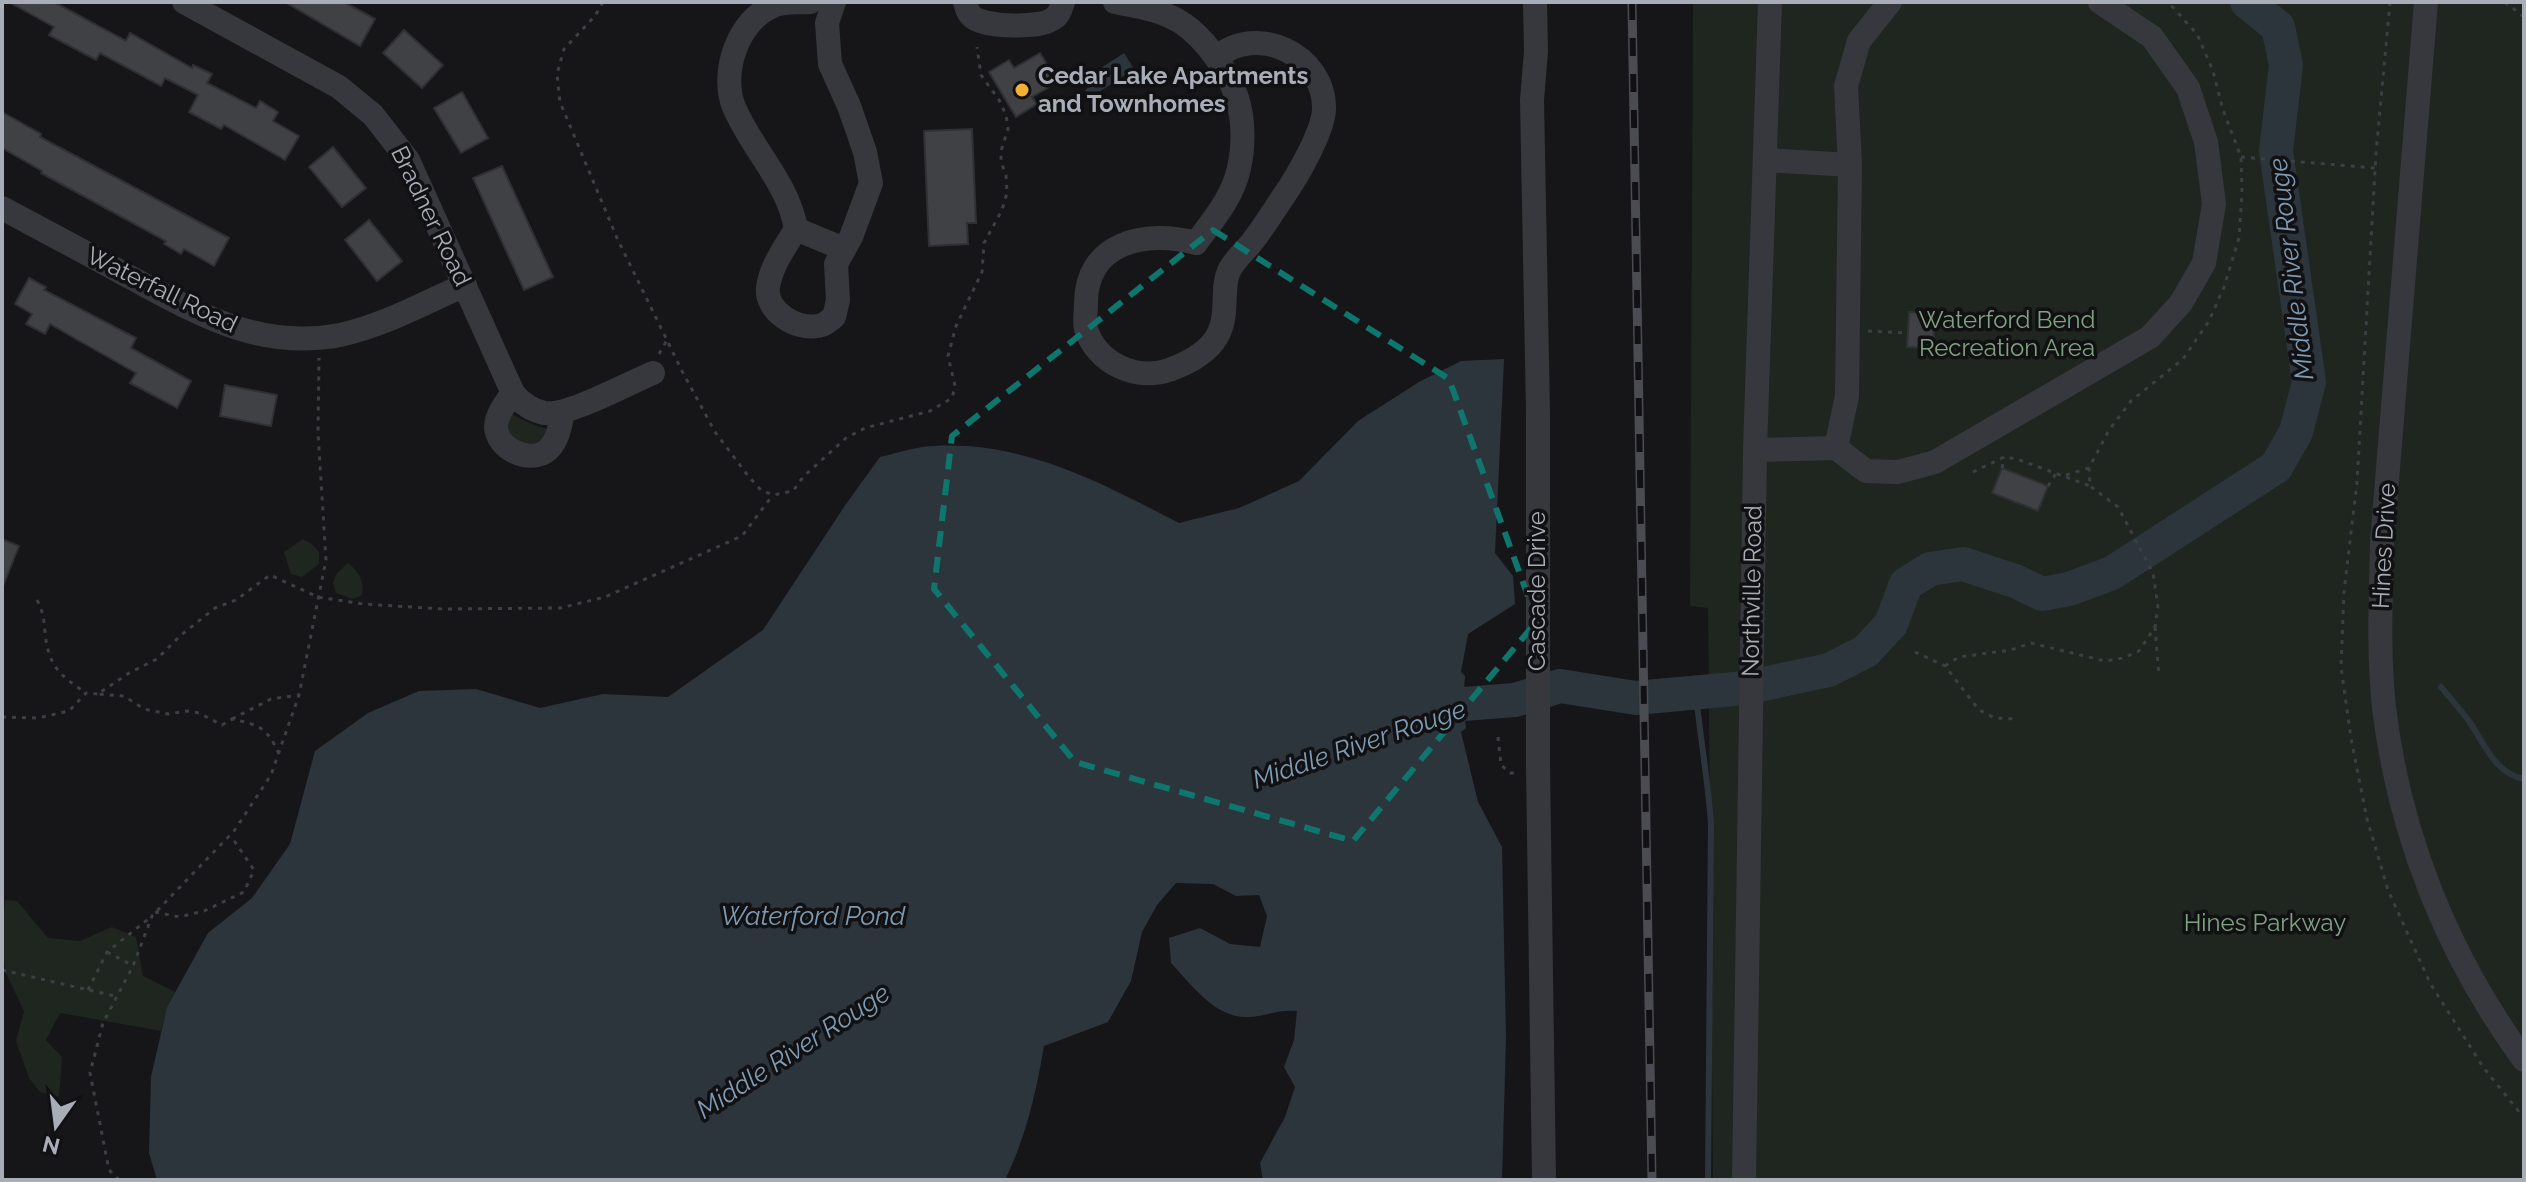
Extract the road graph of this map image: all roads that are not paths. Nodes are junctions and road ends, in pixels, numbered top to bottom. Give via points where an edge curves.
1 (184, 2) edge
2 (810, 2) edge
3 (834, 2) edge
4 (965, 2) edge
5 (1063, 2) edge
6 (1115, 2) edge
7 (1535, 2) edge
8 (1770, 2) edge
9 (1890, 2) edge
10 (2100, 2) edge
11 (2426, 2) edge
12 (1216, 58) junction
13 (1765, 160) junction
14 (1850, 165) junction
15 (2, 208) edge
16 (796, 229) junction
17 (1196, 243) junction
18 (844, 249) junction
19 (1228, 271) junction
20 (465, 285) junction
21 (653, 373) dead end
22 (513, 393) junction
23 (563, 412) junction
24 (1836, 448) junction
25 (1755, 450) junction
26 (2524, 1060) edge
27 (1544, 1180) edge
28 (1744, 1180) edge

1 - 20 street, Bradner Road via 339,87 373,115 408,160
2 - 16 street via 773,5 748,23 737,42 730,75 733,105 784,191
3 - 18 street via 827,23 830,64 865,152 871,183
4 - 5 street via 975,19 1025,25 1057,17
6 - 12 street via 1170,16
7 - 27 street, Cascade Drive
8 - 13 street, Northville Road
9 - 14 street via 1859,41 1846,86
10 - 24 street via 2152,37 2188,88 2206,142 2214,204 2204,263 2181,303 2150,337 1935,462 1898,472 1866,471
11 - 26 street, Hines Drive via 2382,542 2384,705 2400,798 2432,897 2466,969
12 - 17 street via 1236,95 1243,137 1239,171 1225,204
12 - 19 street via 1241,43 1259,42 1297,54 1318,79 1324,110 1308,157
13 - 14 street
13 - 25 street, Northville Road
14 - 24 street via 1847,396
15 - 20 street, Waterfall Road via 205,317 275,337 342,334
16 - 18 street
16 - 18 street via 776,260 767,289 769,302 785,319 819,326 834,317 836,264
17 - 19 street
17 - 19 street via 1144,237 1116,246 1095,266 1085,294 1086,329 1117,367 1156,374 1189,362 1214,341 1224,318
20 - 22 street, Bradner Road
21 - 23 street
22 - 23 street via 529,408
22 - 23 street via 496,426 500,440 511,450 530,456 544,452 554,442
24 - 25 street
25 - 28 street, Northville Road

